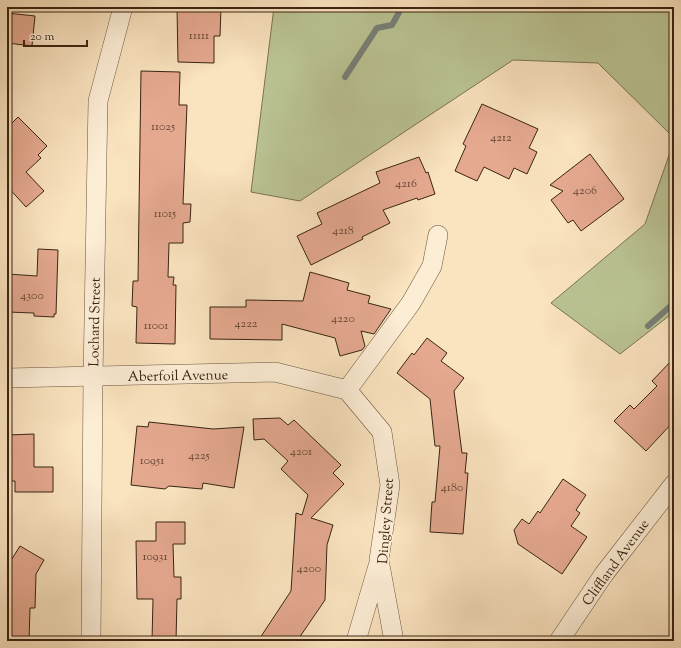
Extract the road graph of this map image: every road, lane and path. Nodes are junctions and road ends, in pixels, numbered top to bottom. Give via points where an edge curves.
1 (122, 7) edge
2 (438, 235) dead end
3 (93, 376) junction
4 (7, 378) edge
5 (347, 390) junction
6 (674, 484) edge
7 (379, 560) junction
8 (91, 641) edge
9 (356, 641) edge
10 (394, 641) edge
11 (559, 641) edge

1 - 3 street, Lochard Street via 98,101
2 - 5 street via 432,266 411,303
3 - 4 street, Aberfoil Avenue
3 - 5 street, Aberfoil Avenue via 275,372
3 - 8 street, Lochard Street
5 - 7 street, Dingley Street via 382,432 390,485
6 - 11 street, Cliffland Avenue via 604,574
7 - 9 street
7 - 10 street, Dingley Street

